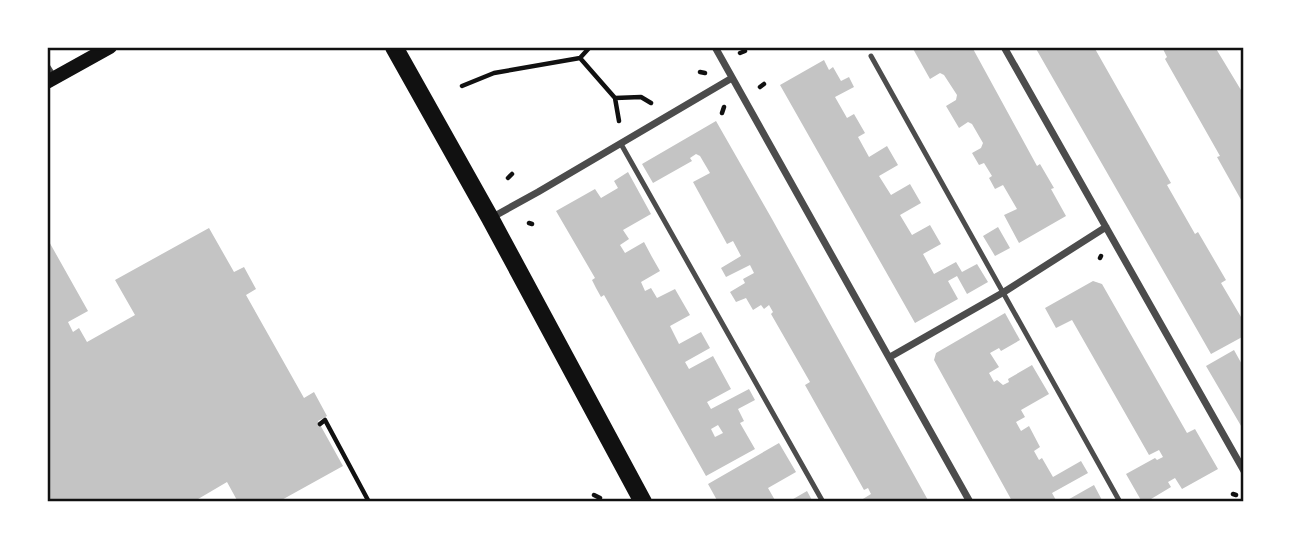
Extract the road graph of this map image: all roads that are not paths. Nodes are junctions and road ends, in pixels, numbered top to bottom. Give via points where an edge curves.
1 (110, 47) edge
2 (394, 47) edge
3 (715, 47) edge
4 (1003, 47) edge
5 (871, 56) dead end
6 (49, 76) edge
7 (732, 78) junction
8 (621, 144) junction
9 (490, 218) junction
10 (1106, 227) junction
11 (1004, 292) junction
12 (890, 357) junction
13 (1244, 471) edge
14 (643, 502) edge
15 (824, 502) edge
16 (970, 502) edge
17 (1121, 502) edge

1 - 6 main road
2 - 9 main road
3 - 7 street
4 - 10 street
5 - 11 lane
7 - 8 street
7 - 12 street
8 - 9 street
8 - 15 lane
9 - 14 main road
10 - 11 street
10 - 13 street
11 - 12 street
11 - 17 lane
12 - 16 street

